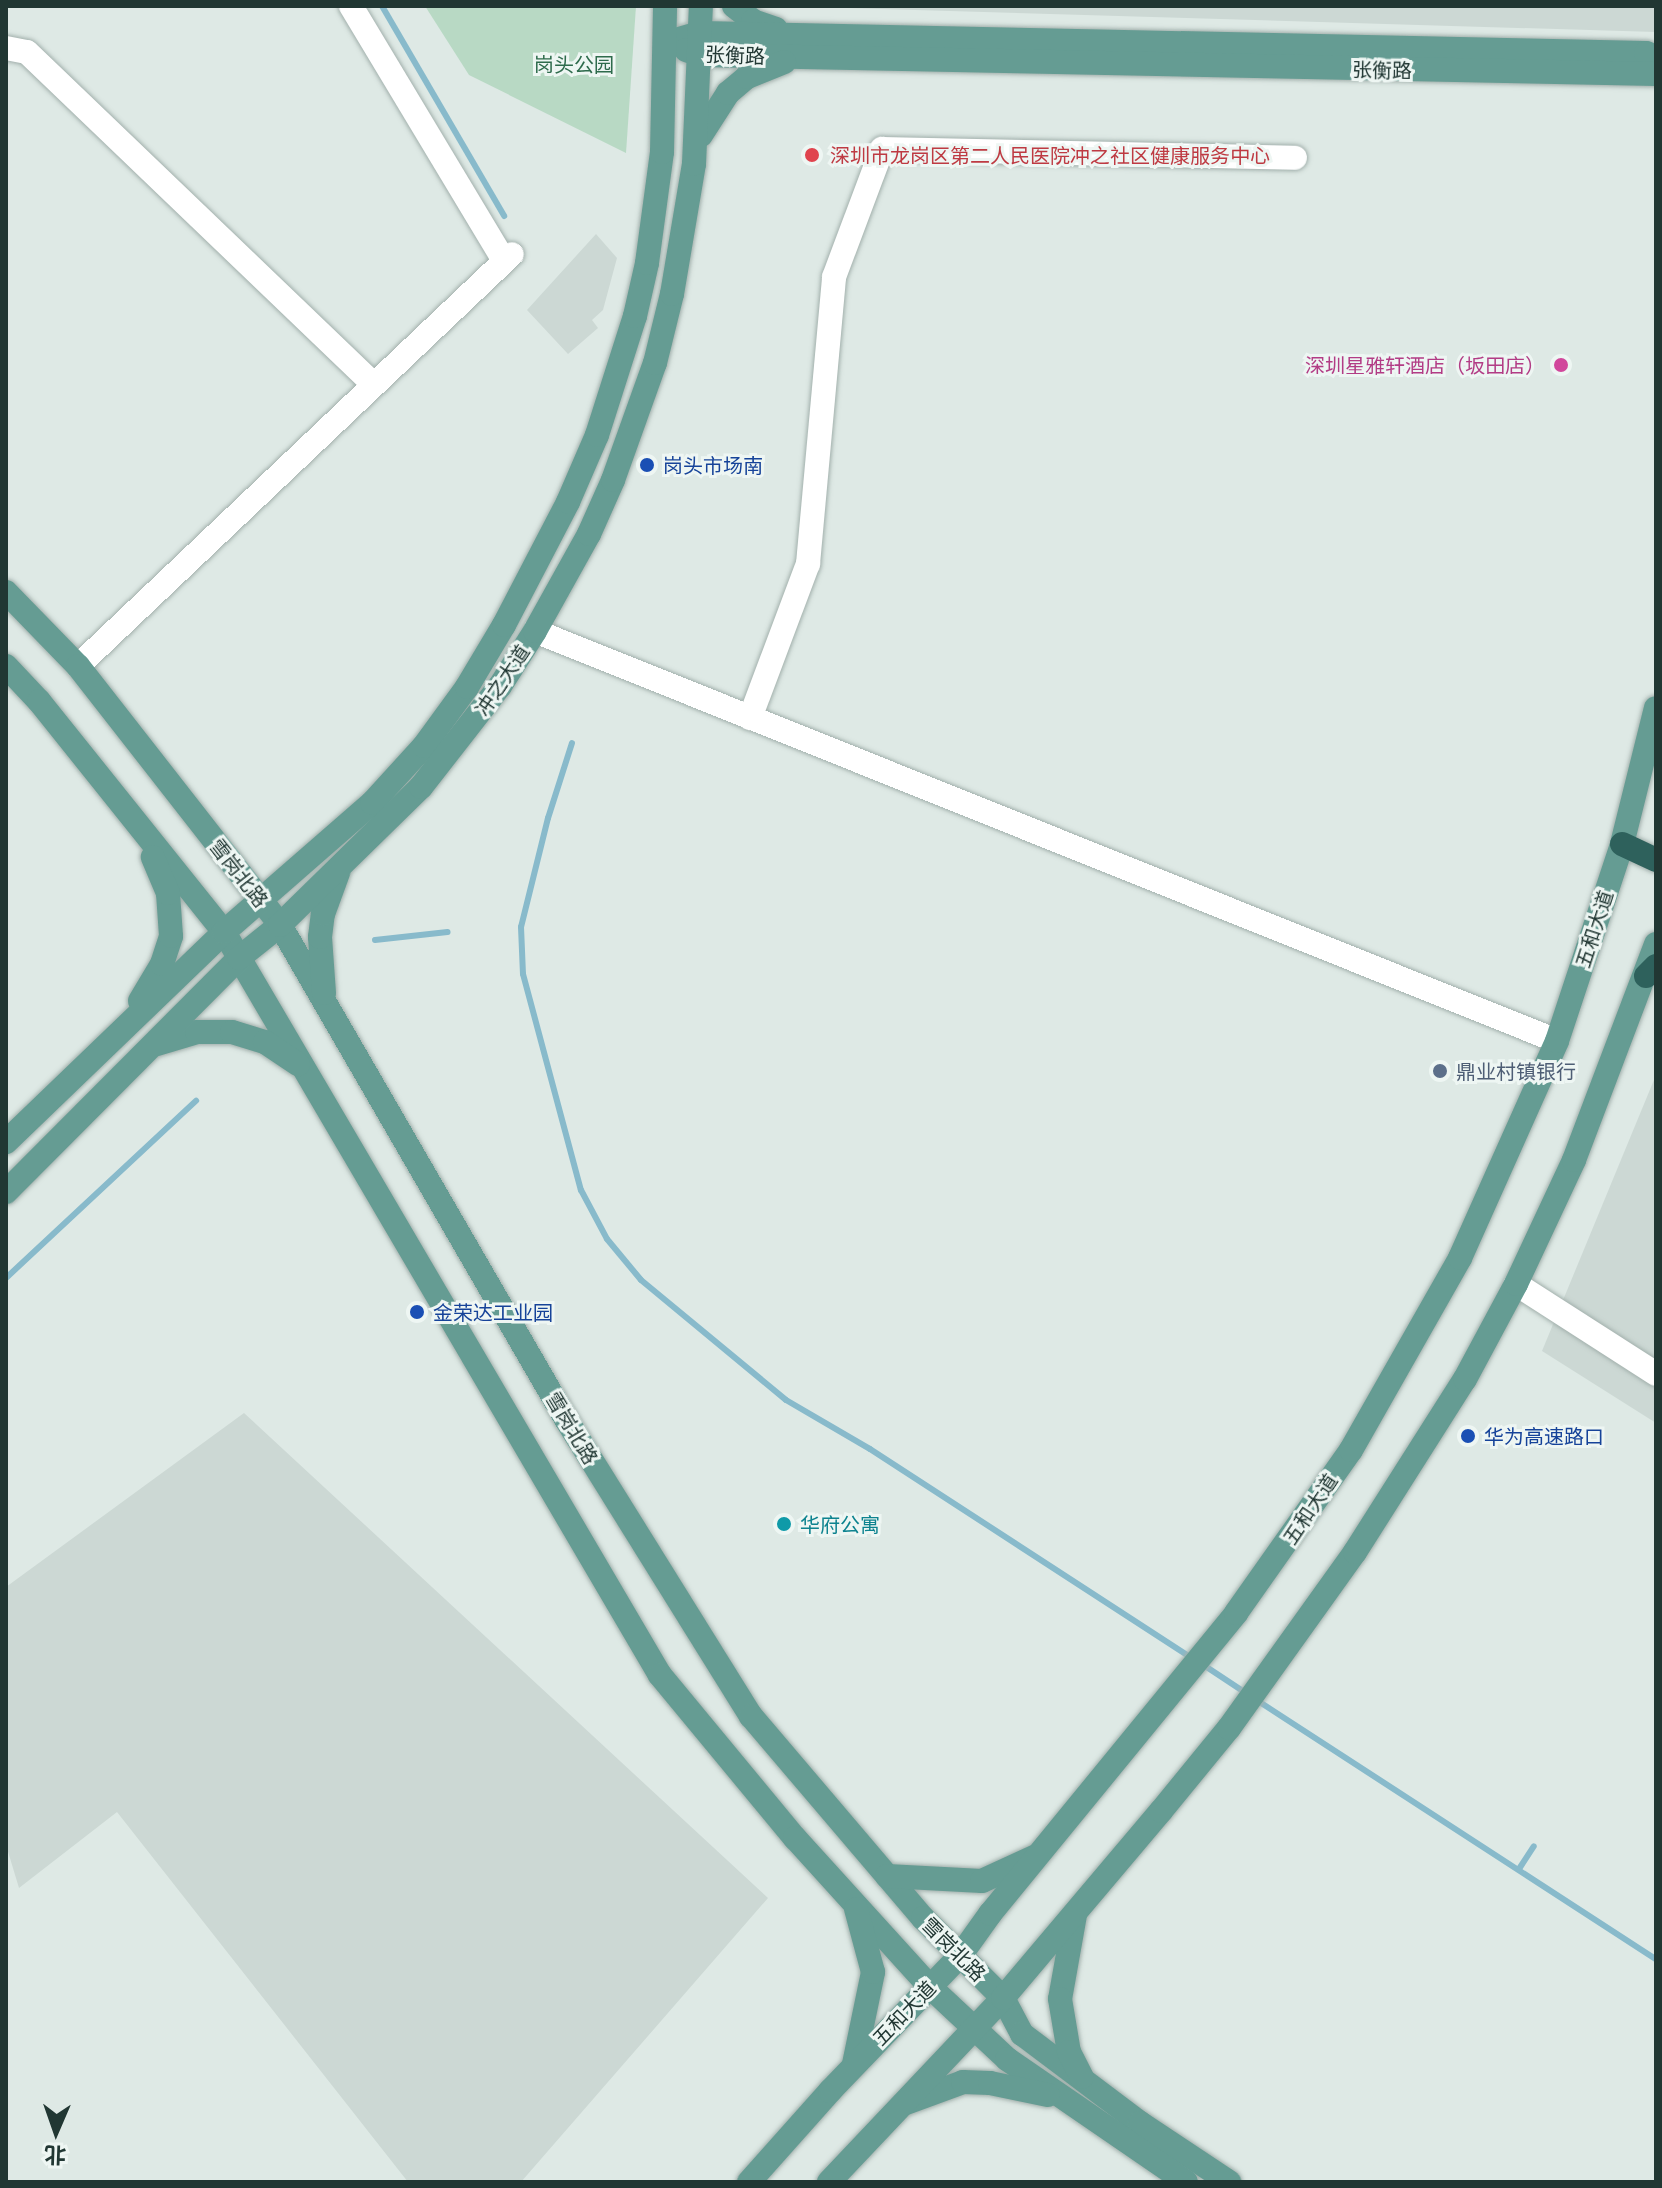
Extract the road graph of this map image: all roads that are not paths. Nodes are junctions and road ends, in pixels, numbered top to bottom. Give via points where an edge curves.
1 (351, 6) edge
2 (665, 6) edge
3 (701, 6) edge
4 (734, 6) edge
5 (665, 43) junction
6 (701, 44) junction
7 (806, 46) junction
8 (6, 48) edge
9 (1656, 57) edge
10 (1656, 74) edge
11 (695, 153) junction
12 (1295, 158) dead end
13 (373, 384) junction
14 (6, 592) edge
15 (535, 631) junction
16 (6, 666) edge
17 (78, 666) junction
18 (1656, 708) edge
19 (750, 718) junction
20 (137, 822) junction
21 (1622, 844) junction
22 (1656, 844) edge
23 (1656, 860) edge
24 (341, 868) junction
25 (260, 900) junction
26 (280, 925) junction
27 (224, 932) junction
28 (1656, 944) edge
29 (239, 958) junction
30 (1651, 971) edge
31 (332, 1018) junction
32 (125, 1027) junction
33 (1557, 1041) junction
34 (148, 1049) junction
35 (306, 1072) junction
36 (6, 1142) edge
37 (6, 1192) edge
38 (1516, 1284) junction
39 (1656, 1374) edge
40 (1043, 1853) junction
41 (887, 1876) junction
42 (855, 1905) junction
43 (1075, 1914) junction
44 (960, 1956) junction
45 (929, 1986) junction
46 (1003, 1998) junction
47 (973, 2028) junction
48 (853, 2066) junction
49 (1085, 2083) junction
50 (1062, 2099) junction
51 (900, 2106) junction
52 (749, 2182) edge
53 (829, 2182) edge
54 (1186, 2182) edge
55 (1229, 2182) edge

1 - 13 street via 508,257
2 - 5 main road, 冲之大道
3 - 6 main road, 冲之大道
4 - 7 main road
5 - 6 main road, 张衡路
5 - 25 main road, 冲之大道 via 662,152 647,263 618,374 568,502 504,625 424,746 372,803
6 - 7 main road, 张衡路
6 - 11 main road, 冲之大道
7 - 9 main road, 张衡路
7 - 10 main road, 张衡路
7 - 11 main road via 728,93 713,111
8 - 13 street via 27,52
11 - 15 main road, 冲之大道 via 672,294 637,419 589,534
12 - 19 street via 882,149 834,277 808,564
13 - 17 street
14 - 17 main road, 雪岗北路
15 - 19 street
15 - 24 main road, 冲之大道 via 451,752
16 - 20 main road, 雪岗北路
17 - 25 main road, 雪岗北路
18 - 21 main road, 五和大道
19 - 33 street
20 - 27 main road, 雪岗北路
20 - 32 main road via 168,893 172,922 162,964
21 - 22 highway
21 - 23 highway
21 - 33 main road, 五和大道
24 - 26 main road, 冲之大道
24 - 31 main road via 330,890 320,937
25 - 26 main road, 雪岗北路
25 - 27 main road, 冲之大道
26 - 29 main road, 冲之大道
26 - 31 main road, 雪岗北路
27 - 29 main road, 雪岗北路
27 - 32 main road, 冲之大道
28 - 30 main road
29 - 34 main road, 冲之大道
29 - 35 main road, 雪岗北路
30 - 38 main road
31 - 41 main road, 雪岗北路 via 566,1419 751,1716
32 - 36 main road, 冲之大道
33 - 40 main road, 五和大道 via 1460,1258 1343,1461 1236,1613
34 - 35 main road via 197,1032 232,1032 280,1050
34 - 37 main road, 冲之大道
35 - 42 main road, 雪岗北路 via 660,1675
38 - 39 street
38 - 43 main road via 1413,1464 1293,1643
40 - 41 main road via 982,1881
40 - 44 main road, 五和大道
41 - 44 main road, 雪岗北路
42 - 45 main road, 雪岗北路
42 - 48 main road via 873,1972
43 - 46 main road
43 - 49 main road via 1060,1999 1069,2052
44 - 45 main road, 五和大道
44 - 46 main road, 雪岗北路
45 - 47 main road, 雪岗北路
45 - 48 main road, 五和大道
46 - 47 main road
46 - 49 main road, 雪岗北路 via 1022,2034
47 - 50 main road, 雪岗北路
47 - 51 main road
48 - 52 main road, 五和大道
49 - 55 main road, 雪岗北路
50 - 51 main road via 1022,2088 963,2082
50 - 54 main road, 雪岗北路
51 - 53 main road

